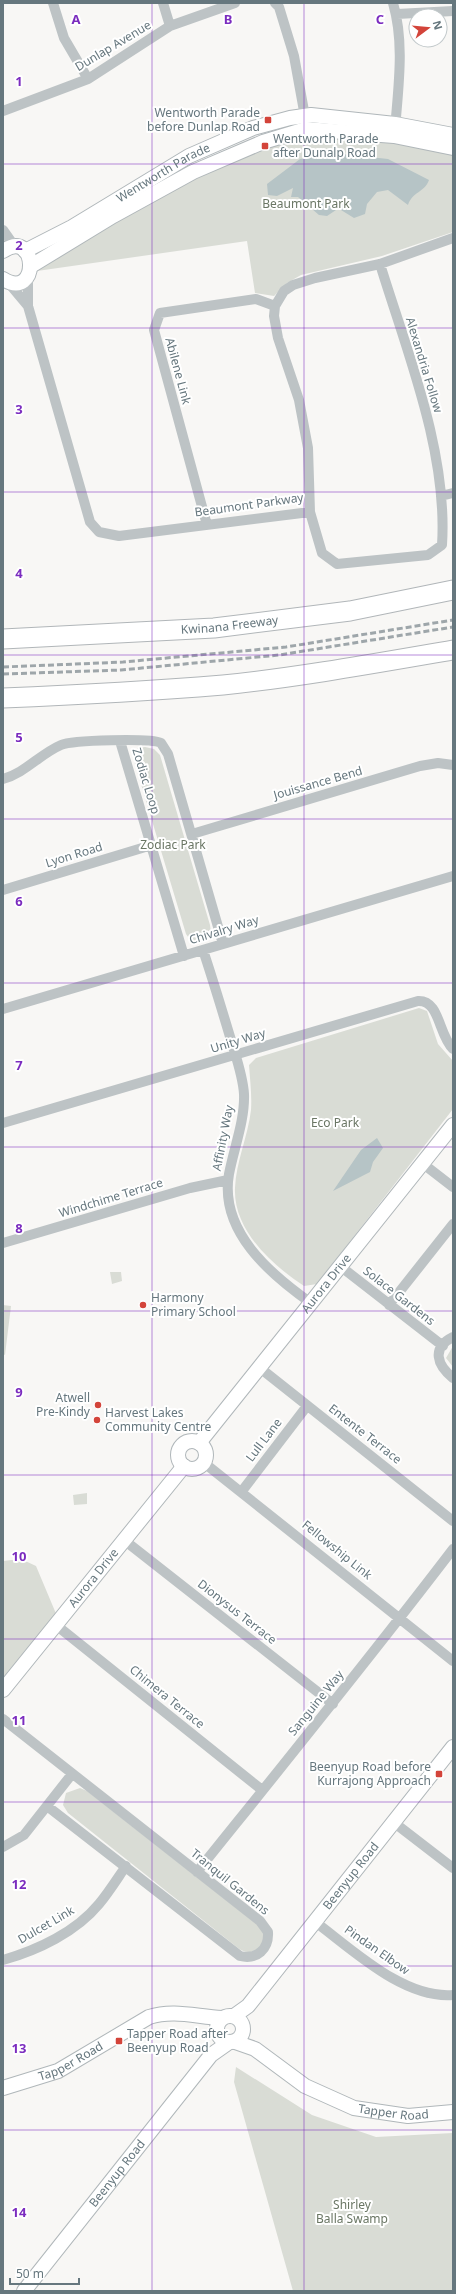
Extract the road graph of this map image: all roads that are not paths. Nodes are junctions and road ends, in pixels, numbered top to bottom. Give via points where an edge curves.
1 (53, 3) edge
2 (164, 3) edge
3 (235, 3) edge
4 (275, 3) edge
5 (393, 3) edge
6 (453, 11) edge
7 (397, 14) junction
8 (170, 26) junction
9 (88, 78) junction
10 (3, 111) edge
11 (306, 122) junction
12 (395, 130) junction
13 (453, 135) edge
14 (453, 148) edge
15 (3, 230) edge
16 (453, 238) edge
17 (14, 250) edge
18 (380, 264) junction
19 (30, 270) junction
20 (4, 279) edge
21 (28, 306) junction
22 (275, 306) junction
23 (453, 493) edge
24 (441, 496) junction
25 (310, 512) junction
26 (207, 525) junction
27 (453, 590) edge
28 (3, 639) edge
29 (453, 650) edge
30 (3, 698) edge
31 (120, 741) junction
32 (453, 766) edge
33 (3, 779) edge
34 (192, 834) junction
35 (152, 845) junction
36 (453, 876) edge
37 (3, 890) edge
38 (223, 944) junction
39 (203, 950) junction
40 (184, 956) junction
41 (3, 1009) edge
42 (453, 1049) edge
43 (235, 1055) junction
44 (3, 1123) edge
45 (453, 1125) edge
46 (422, 1163) junction
47 (228, 1180) junction
48 (453, 1187) edge
49 (453, 1224) edge
50 (3, 1243) edge
51 (340, 1266) junction
52 (311, 1303) junction
53 (389, 1305) junction
54 (453, 1337) edge
55 (443, 1346) junction
56 (260, 1368) junction
57 (453, 1378) edge
58 (307, 1406) junction
59 (199, 1443) junction
60 (203, 1462) junction
61 (184, 1466) junction
62 (242, 1491) junction
63 (453, 1521) edge
64 (124, 1540) junction
65 (453, 1549) edge
66 (401, 1618) junction
67 (56, 1625) junction
68 (453, 1661) edge
69 (3, 1690) edge
70 (333, 1704) junction
71 (3, 1719) edge
72 (453, 1747) edge
73 (72, 1774) junction
74 (262, 1790) junction
75 (47, 1806) junction
76 (392, 1821) junction
77 (3, 1847) edge
78 (126, 1866) junction
79 (453, 1868) edge
80 (197, 1872) junction
81 (314, 1921) junction
82 (3, 1960) edge
83 (453, 1995) edge
84 (230, 2031) junction
85 (3, 2088) edge
86 (453, 2112) edge
87 (24, 2291) edge

1 - 9 street via 64,38
2 - 8 street
3 - 8 street, Dunlap Avenue
4 - 11 street via 279,7 294,56
5 - 7 street
6 - 7 street
7 - 12 street via 400,50
8 - 9 street, Dunlap Avenue
9 - 10 street, Dunlap Avenue
11 - 12 street, Wentworth Parade
11 - 17 street, Wentworth Parade via 290,118 253,128 190,156 72,227
11 - 19 street, Wentworth Parade via 193,172 113,216
12 - 13 street, Wentworth Parade
12 - 14 street, Wentworth Parade
15 - 17 street
16 - 18 street
17 - 19 street via 30,258
18 - 22 street via 293,285 284,291
18 - 24 street, Alexandria Follow via 434,442
19 - 20 street, Wentworth Parade via 19,282
19 - 21 street, Beaumont Parkway
20 - 21 street, Beaumont Parkway
21 - 26 street, Beaumont Parkway via 90,522 99,532 119,536
22 - 25 street, Beaumont Parkway via 278,338 299,400 308,448
22 - 26 street, Abilene Link via 256,299 160,313 154,330
23 - 24 street
24 - 25 street, Alexandria Follow via 444,517 442,545 428,555 337,564 322,553
25 - 26 street, Beaumont Parkway
27 - 28 highway, Kwinana Freeway via 350,611 214,628
29 - 30 highway via 368,665 224,684
31 - 33 street via 62,744 15,775
31 - 34 street, Zodiac Loop via 157,741 164,747
31 - 35 street, Zodiac Loop
32 - 34 street, Jouissance Bend via 438,763 420,766
34 - 38 street, Zodiac Loop
35 - 37 street, Lyon Road
35 - 40 street, Zodiac Loop
36 - 38 street, Chivalry Way
38 - 39 street, Chivalry Way
39 - 40 street, Chivalry Way
39 - 43 street, Affinity Way
40 - 41 street, Chivalry Way
42 - 43 street, Unity Way via 443,1036 434,1007 425,1001 418,1001
43 - 44 street, Unity Way
43 - 47 street, Affinity Way via 244,1093
45 - 46 street, Aurora Drive
46 - 48 street
46 - 51 street, Aurora Drive
47 - 50 street, Windchime Terrace via 190,1188
47 - 52 street, Affinity Way via 228,1198 242,1237 255,1256 281,1282
49 - 53 street
51 - 52 street, Aurora Drive
51 - 53 street, Solace Gardens
52 - 56 street, Aurora Drive
53 - 55 street, Solace Gardens
54 - 55 street via 446,1340
55 - 57 street via 439,1352 438,1362
56 - 58 street, Entente Terrace
56 - 59 street, Aurora Drive
58 - 62 street, Lull Lane
58 - 63 street, Entente Terrace
59 - 60 street via 206,1454
59 - 61 street via 192,1441 181,1446 178,1457
60 - 61 street via 193,1468
60 - 62 street, Fellowship Link
61 - 64 street, Aurora Drive
62 - 66 street, Fellowship Link
64 - 67 street, Aurora Drive
64 - 70 street, Dionysus Terrace
65 - 66 street, Sanguine Way
66 - 68 street, Fellowship Link
66 - 70 street, Sanguine Way
67 - 69 street, Aurora Drive
67 - 74 street, Chimera Terrace
70 - 74 street, Sanguine Way
71 - 73 street, Tranquil Gardens
72 - 76 street, Beenyup Road
73 - 75 street
73 - 80 street, Tranquil Gardens
74 - 80 street, Sanguine Way
75 - 77 street via 24,1835
75 - 78 street, Tranquil Gardens
76 - 79 street
76 - 81 street, Beenyup Road
78 - 80 street, Tranquil Gardens via 240,1956 248,1958 261,1952 268,1938 266,1927
78 - 82 street, Dulcet Link via 99,1904 80,1923 40,1947
81 - 83 street, Pindan Elbow via 407,1986 424,1992
81 - 84 street, Beenyup Road
84 - 85 street, Tapper Road via 203,2017 174,2012 149,2017 58,2070
84 - 86 street, Tapper Road via 305,2086 354,2108 408,2116
84 - 87 street, Beenyup Road

